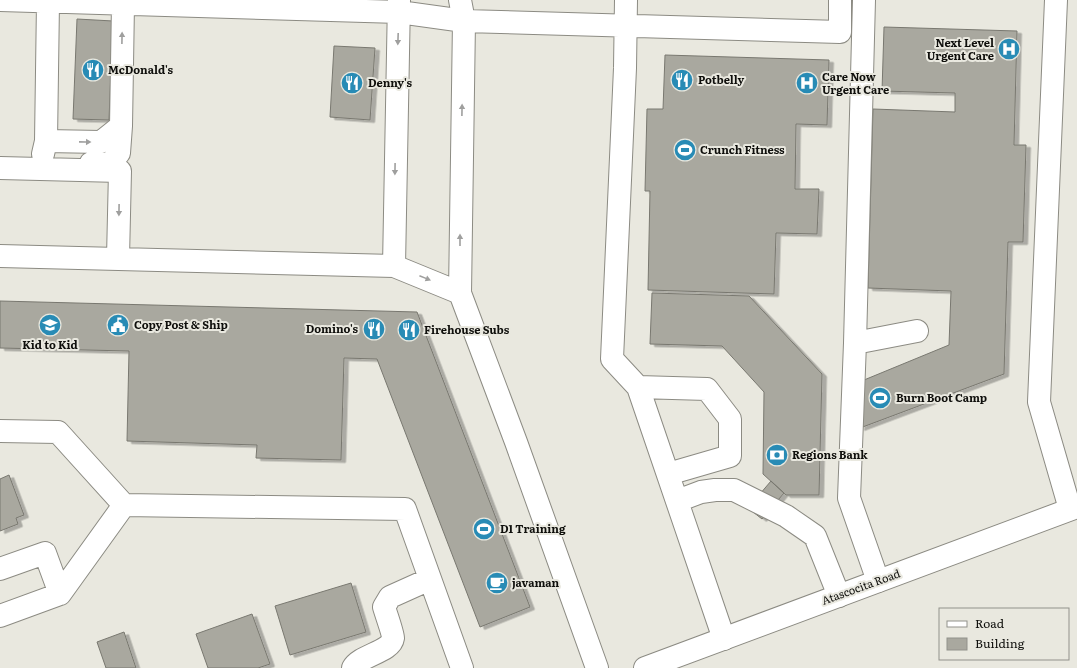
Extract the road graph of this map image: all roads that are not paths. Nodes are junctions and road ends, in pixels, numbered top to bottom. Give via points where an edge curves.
1 (0, 0) edge
2 (460, 0) edge
3 (626, 0) edge
4 (840, 0) edge
5 (864, 0) edge
6 (1056, 0) edge
7 (48, 2) junction
8 (156, 2) edge
9 (123, 4) junction
10 (399, 6) edge
11 (464, 22) junction
12 (626, 25) junction
13 (46, 141) junction
14 (0, 168) edge
15 (40, 169) junction
16 (0, 256) edge
17 (118, 258) junction
18 (394, 266) junction
19 (460, 293) junction
20 (917, 331) dead end
21 (855, 343) junction
22 (638, 387) junction
23 (0, 431) edge
24 (668, 474) junction
25 (677, 501) junction
26 (124, 505) junction
27 (1074, 508) edge
28 (0, 569) edge
29 (430, 578) junction
30 (878, 581) junction
31 (60, 594) junction
32 (839, 596) junction
33 (0, 616) edge
34 (724, 639) junction
35 (353, 668) edge
36 (462, 668) edge
37 (597, 668) edge
38 (645, 668) edge

1 - 7 main road
2 - 11 main road
3 - 12 main road
4 - 12 main road via 840,32
5 - 21 main road
6 - 27 main road via 1040,402
7 - 9 main road
7 - 13 main road
8 - 9 main road
8 - 10 main road
13 -> 9 main road via 101,142 121,126
10 - 11 main road
10 -> 18 main road
11 - 12 main road
19 -> 11 main road
12 - 22 main road via 612,359
13 - 15 main road
14 - 15 main road
15 -> 17 main road via 120,171
16 - 17 main road
17 - 18 main road
18 -> 19 main road
19 - 37 main road
20 - 21 main road
21 - 30 main road via 849,498
22 - 24 main road
22 - 24 main road via 707,389 730,419 730,456
23 - 26 main road via 58,432
24 - 25 main road
25 - 32 main road via 701,492 734,490 786,516 815,536
25 - 34 main road
26 - 29 main road via 405,509
26 - 31 main road
27 - 30 main road, Atascocita Road
28 - 31 main road via 45,553
29 - 35 main road via 390,597 384,608 393,638 390,645 362,659
29 - 36 main road
30 - 32 main road, Atascocita Road
31 - 33 main road
32 - 34 main road, Atascocita Road
34 - 38 main road, Atascocita Road

